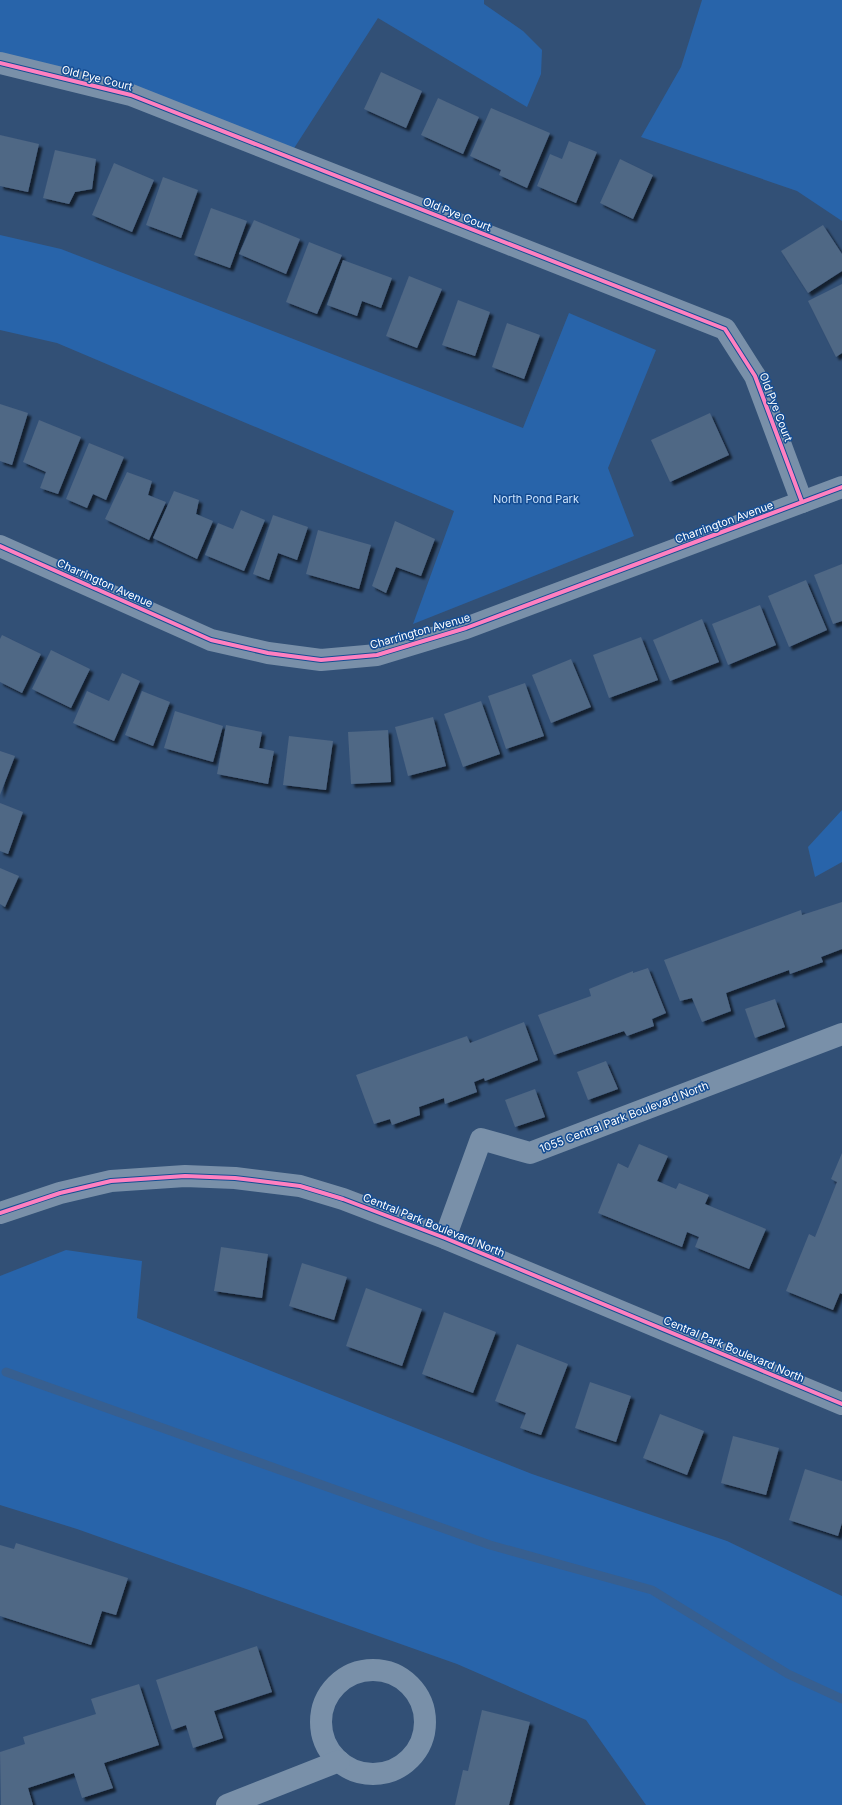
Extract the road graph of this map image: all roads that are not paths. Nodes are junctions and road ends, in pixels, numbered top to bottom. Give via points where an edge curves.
1 (0, 63) edge
2 (842, 487) edge
3 (802, 502) junction
4 (0, 546) edge
5 (842, 1034) edge
6 (0, 1213) edge
7 (445, 1238) junction
8 (842, 1404) edge
9 (339, 1761) junction
10 (227, 1805) edge

1 - 3 street, Old Pye Court via 131,95 725,329 755,376
2 - 3 street, Charrington Avenue
3 - 4 street, Charrington Avenue via 466,628 377,655 320,660 268,653 211,640
5 - 7 street, 1055 Central Park Boulevard North via 530,1153 481,1139
6 - 7 street, Central Park Boulevard North via 60,1193 111,1181 186,1176 236,1178 300,1186 343,1199
7 - 8 street, Central Park Boulevard North
9 - 9 street via 331,1753 323,1737 321,1719 325,1702 334,1687 349,1676 365,1671 383,1671 400,1677 413,1689 421,1703 424,1719 423,1736 416,1751 405,1763 391,1771 375,1774 358,1772
9 - 10 street

